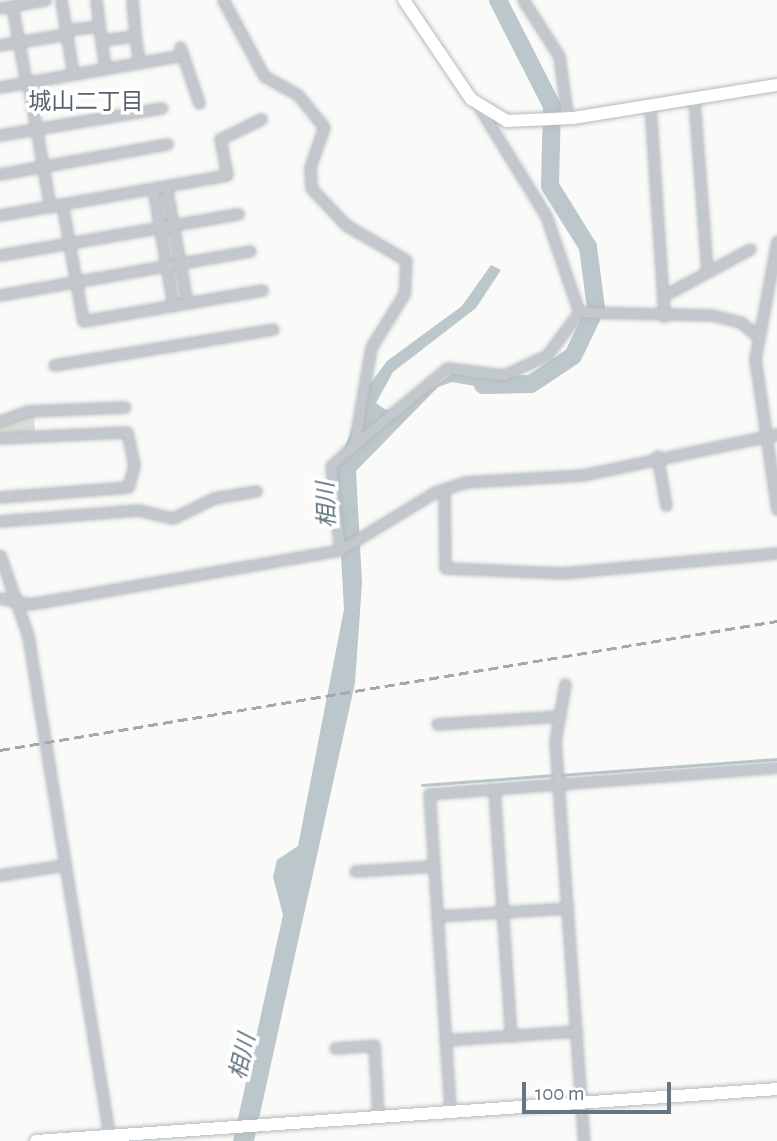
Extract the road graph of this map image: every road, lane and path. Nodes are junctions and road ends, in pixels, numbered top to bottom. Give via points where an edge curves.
1 (45, 0) edge
2 (61, 0) edge
3 (96, 0) edge
4 (132, 0) edge
5 (223, 0) edge
6 (404, 0) edge
7 (523, 0) edge
8 (5, 6) edge
9 (99, 26) junction
10 (66, 32) junction
11 (135, 36) junction
12 (102, 40) junction
13 (18, 41) junction
14 (0, 45) edge
15 (139, 62) junction
16 (105, 68) junction
17 (73, 74) junction
18 (27, 82) junction
19 (777, 85) edge
20 (0, 86) edge
21 (694, 99) junction
22 (199, 103) dead end
23 (650, 106) junction
24 (162, 107) dead end
25 (479, 107) junction
26 (565, 115) junction
27 (261, 119) dead end
28 (36, 129) junction
29 (0, 135) edge
30 (167, 144) dead end
31 (43, 167) junction
32 (0, 174) edge
33 (166, 186) junction
34 (153, 188) junction
35 (62, 204) junction
36 (50, 207) junction
37 (238, 214) dead end
38 (0, 215) edge
39 (173, 225) junction
40 (160, 227) junction
41 (777, 241) edge
42 (69, 243) junction
43 (750, 249) dead end
44 (250, 251) dead end
45 (0, 255) edge
46 (180, 263) junction
47 (166, 266) junction
48 (708, 270) junction
49 (76, 282) junction
50 (262, 290) dead end
51 (0, 295) edge
52 (663, 296) junction
53 (187, 303) junction
54 (173, 305) junction
55 (579, 312) junction
56 (664, 317) junction
57 (273, 328) dead end
58 (757, 336) junction
59 (54, 365) dead end
60 (125, 407) dead end
61 (0, 421) edge
62 (777, 434) edge
63 (0, 438) edge
64 (763, 438) junction
65 (354, 445) junction
66 (657, 456) junction
67 (444, 489) junction
68 (256, 491) dead end
69 (0, 497) edge
70 (666, 505) dead end
71 (777, 509) edge
72 (0, 521) edge
73 (341, 550) junction
74 (777, 553) edge
75 (0, 555) edge
76 (0, 597) edge
77 (21, 603) junction
78 (565, 684) dead end
79 (559, 716) junction
80 (437, 724) dead end
81 (777, 767) edge
82 (558, 778) junction
83 (494, 789) junction
84 (64, 865) junction
85 (434, 866) junction
86 (355, 871) dead end
87 (0, 875) edge
88 (568, 908) junction
89 (502, 912) junction
90 (437, 916) junction
91 (577, 1031) junction
92 (510, 1036) junction
93 (445, 1040) junction
94 (335, 1048) dead end
95 (777, 1089) edge
96 (582, 1100) junction
97 (450, 1108) junction
98 (378, 1114) junction
99 (109, 1137) edge
100 (36, 1141) edge
101 (584, 1141) edge

1 - 8 street
2 - 10 street
3 - 9 street
4 - 11 street
5 - 65 street via 264,76 298,95 324,127 310,167 312,188 346,225 405,260 404,294 371,347
6 - 25 street
7 - 26 street via 559,56
8 - 13 street
9 - 10 street
9 - 12 street
10 - 13 street
10 - 17 street
11 - 12 street
11 - 15 street
12 - 16 street
13 - 14 street
13 - 18 street
15 - 16 street
15 - 22 street via 181,51
16 - 17 street
17 - 18 street
18 - 20 street
18 - 28 street
19 - 21 street
21 - 23 street
21 - 48 street
23 - 26 street
23 - 52 street
24 - 28 street
25 - 26 street via 507,121
25 - 55 street via 546,216
27 - 33 street via 220,139 227,175
28 - 29 street
28 - 31 street
30 - 31 street
31 - 32 street
31 - 36 street
33 - 34 street
33 - 39 street
34 - 35 street
34 - 40 street
35 - 36 street
35 - 42 street
36 - 38 street
37 - 39 street
39 - 40 street
39 - 46 street
40 - 42 street
40 - 47 street
41 - 58 street
42 - 45 street
42 - 49 street
43 - 48 street
44 - 46 street
46 - 47 street
46 - 53 street
47 - 49 street
47 - 54 street
48 - 52 street
49 - 51 street
49 - 54 street via 83,321
50 - 53 street
52 - 56 street
53 - 54 street
55 - 56 street via 605,318
55 - 65 street via 547,355 504,375 447,368
56 - 58 street via 732,319
57 - 59 street
58 - 64 street
60 - 61 street via 29,411
62 - 64 street
63 - 69 street via 127,432 134,465 128,487
64 - 66 street
64 - 71 street
65 - 73 street via 331,466
66 - 67 street via 583,475
66 - 70 street
67 - 73 street
67 - 74 street via 445,568 562,573
68 - 72 street via 214,498 173,518 138,509
73 - 77 street
75 - 77 street
76 - 77 street
77 - 84 street
78 - 79 street
79 - 80 street
79 - 82 street
81 - 82 street
82 - 83 street
82 - 88 street
83 - 85 street via 429,794
83 - 89 street
84 - 87 street
84 - 99 street
85 - 86 street
85 - 90 street
88 - 89 street
88 - 91 street
89 - 90 street
89 - 92 street
90 - 93 street
91 - 92 street
91 - 96 street
92 - 93 street
93 - 97 street
94 - 98 street via 374,1045
95 - 96 street
96 - 97 street
96 - 101 street
97 - 98 street
98 - 99 street
99 - 100 street

